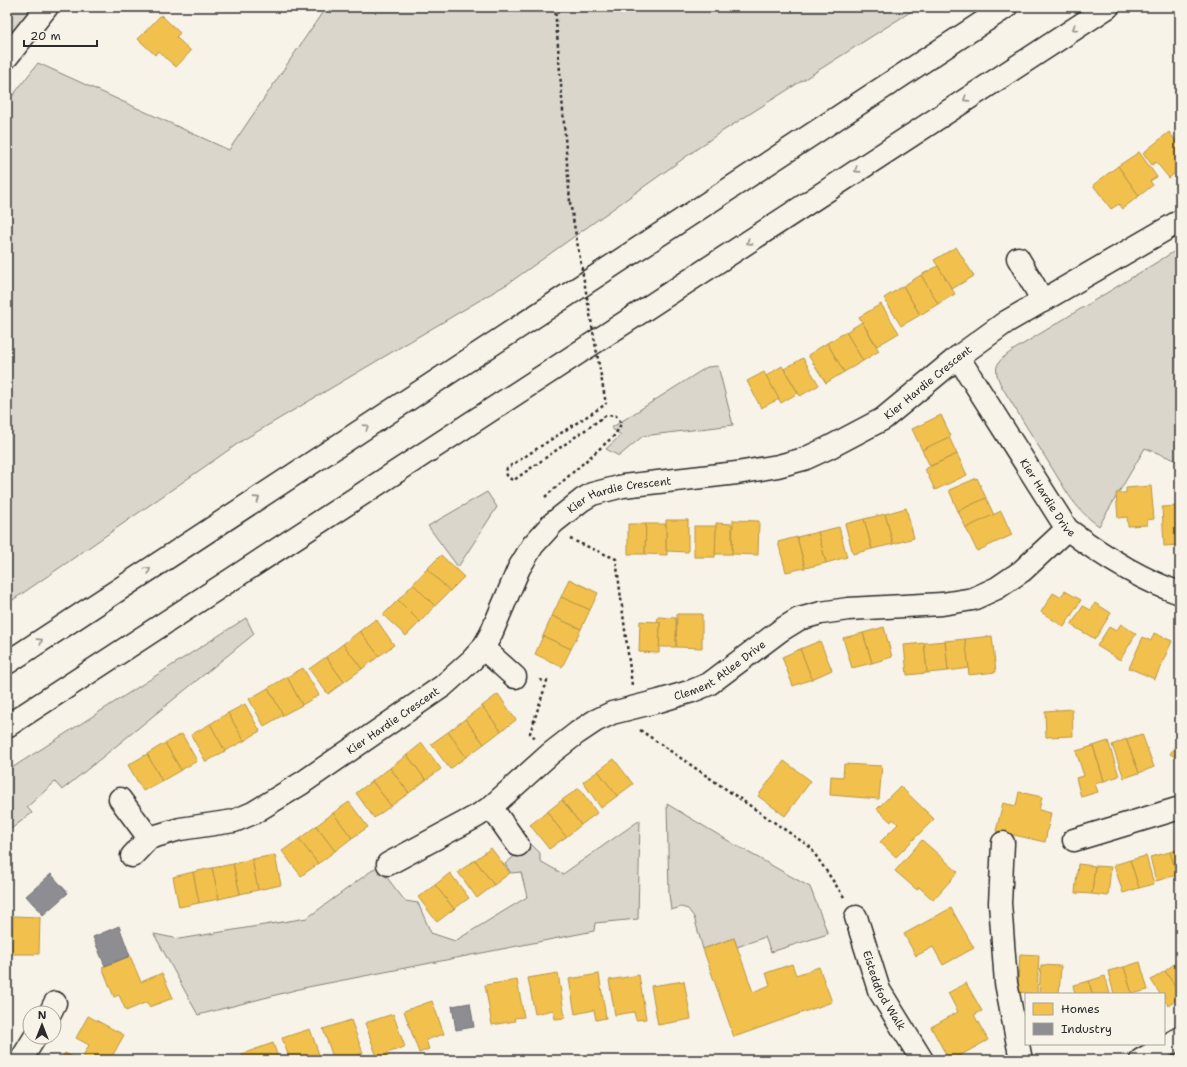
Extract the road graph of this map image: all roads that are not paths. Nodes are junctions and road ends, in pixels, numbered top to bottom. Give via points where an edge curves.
1 (47, 7) edge
2 (1006, 7) edge
3 (1108, 7) edge
4 (7, 57) edge
5 (1180, 221) edge
6 (1018, 258) dead end
7 (1043, 301) junction
8 (958, 357) junction
9 (1066, 528) junction
10 (1180, 592) edge
11 (482, 648) junction
12 (7, 663) edge
13 (515, 676) road end
14 (7, 726) edge
15 (120, 799) dead end
16 (491, 807) junction
17 (1180, 808) edge
18 (149, 838) junction
19 (1074, 840) dead end
20 (1003, 843) dead end
21 (518, 845) dead end
22 (132, 856) dead end
23 (388, 864) dead end
24 (856, 917) road end
25 (1180, 1038) edge
26 (30, 1045) edge
27 (21, 1060) edge
28 (922, 1060) edge
29 (1021, 1060) edge
30 (1142, 1060) edge

1 - 4 main road
12 -> 2 main road
3 -> 14 main road
5 - 7 main road, Kier Hardie Crescent
6 - 7 main road
7 - 8 main road, Kier Hardie Crescent via 1006,322
8 - 9 main road, Kier Hardie Drive
8 - 11 main road, Kier Hardie Crescent via 883,419 804,459 751,471 623,486 592,494 582,500 553,523 526,555 491,634
9 - 10 main road, Kier Hardie Drive via 1114,561
9 - 16 main road, Clement Atlee Drive via 1022,572 973,599 942,604 848,609 799,619 709,684 612,713 595,721 550,754
11 - 13 main road
11 - 18 main road, Kier Hardie Crescent via 443,686 302,783 253,813 234,821 180,829
15 - 18 main road
16 - 21 main road
16 - 23 main road, Clement Atlee Drive
17 - 19 main road
18 - 22 main road
20 - 29 main road via 1000,903 1006,976
24 - 28 main road, Eisteddfod Walk via 879,990
25 - 30 main road
26 - 27 main road

